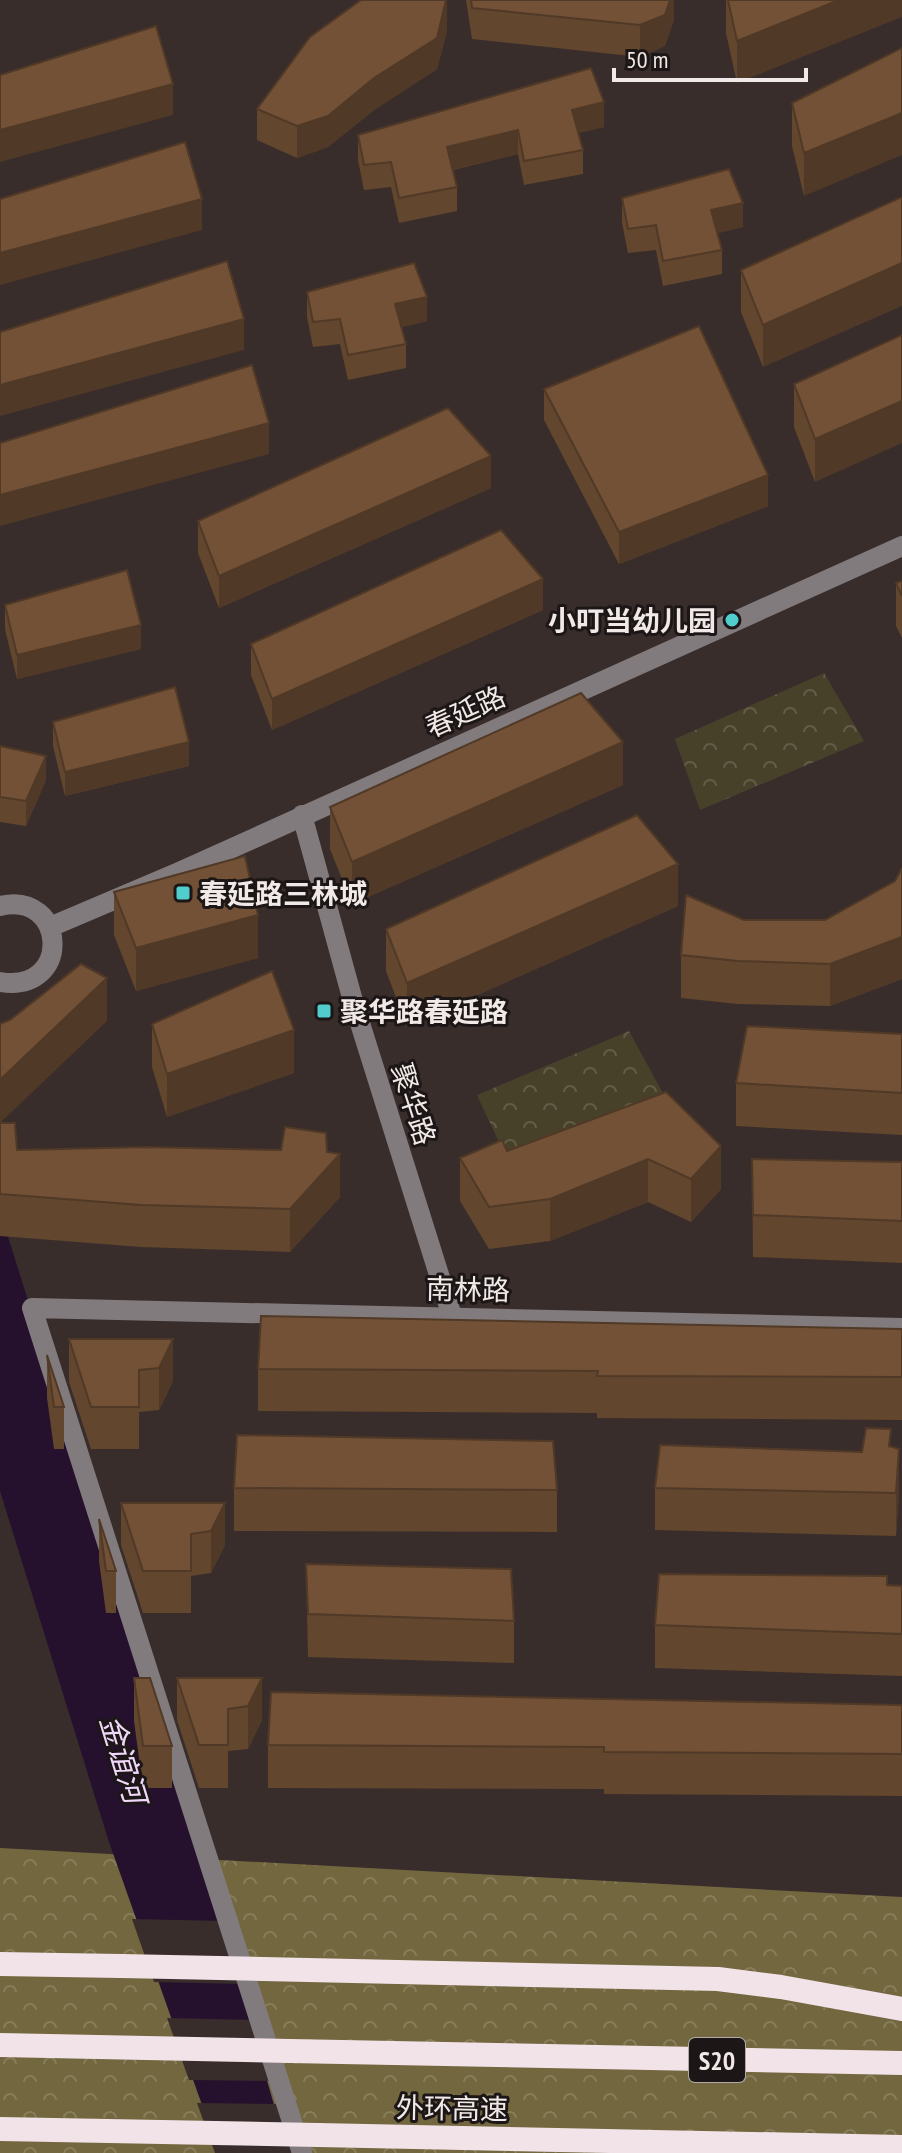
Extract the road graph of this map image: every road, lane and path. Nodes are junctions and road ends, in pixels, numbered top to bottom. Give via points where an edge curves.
1 (902, 546) edge
2 (302, 815) junction
3 (0, 906) edge
4 (50, 927) junction
5 (0, 982) edge
6 (452, 1316) junction
7 (902, 1328) edge
8 (0, 1964) edge
9 (902, 2009) edge
10 (0, 2045) edge
11 (902, 2063) edge
12 (0, 2129) edge
13 (310, 2144) edge
14 (902, 2147) edge

1 - 2 street, 春延路
2 - 4 street, 春延路
2 - 6 street, 聚华路 via 353,1001
3 - 4 street via 27,906
4 - 5 street via 54,943 42,972 30,981
6 - 7 street, 南林路
6 - 13 street, 南林路 via 32,1308
8 - 9 highway, bridge via 718,1979
10 - 11 highway, 外环高速 / S20, bridge
12 - 13 highway, 外环高速, bridge
13 - 14 highway, 外环高速

